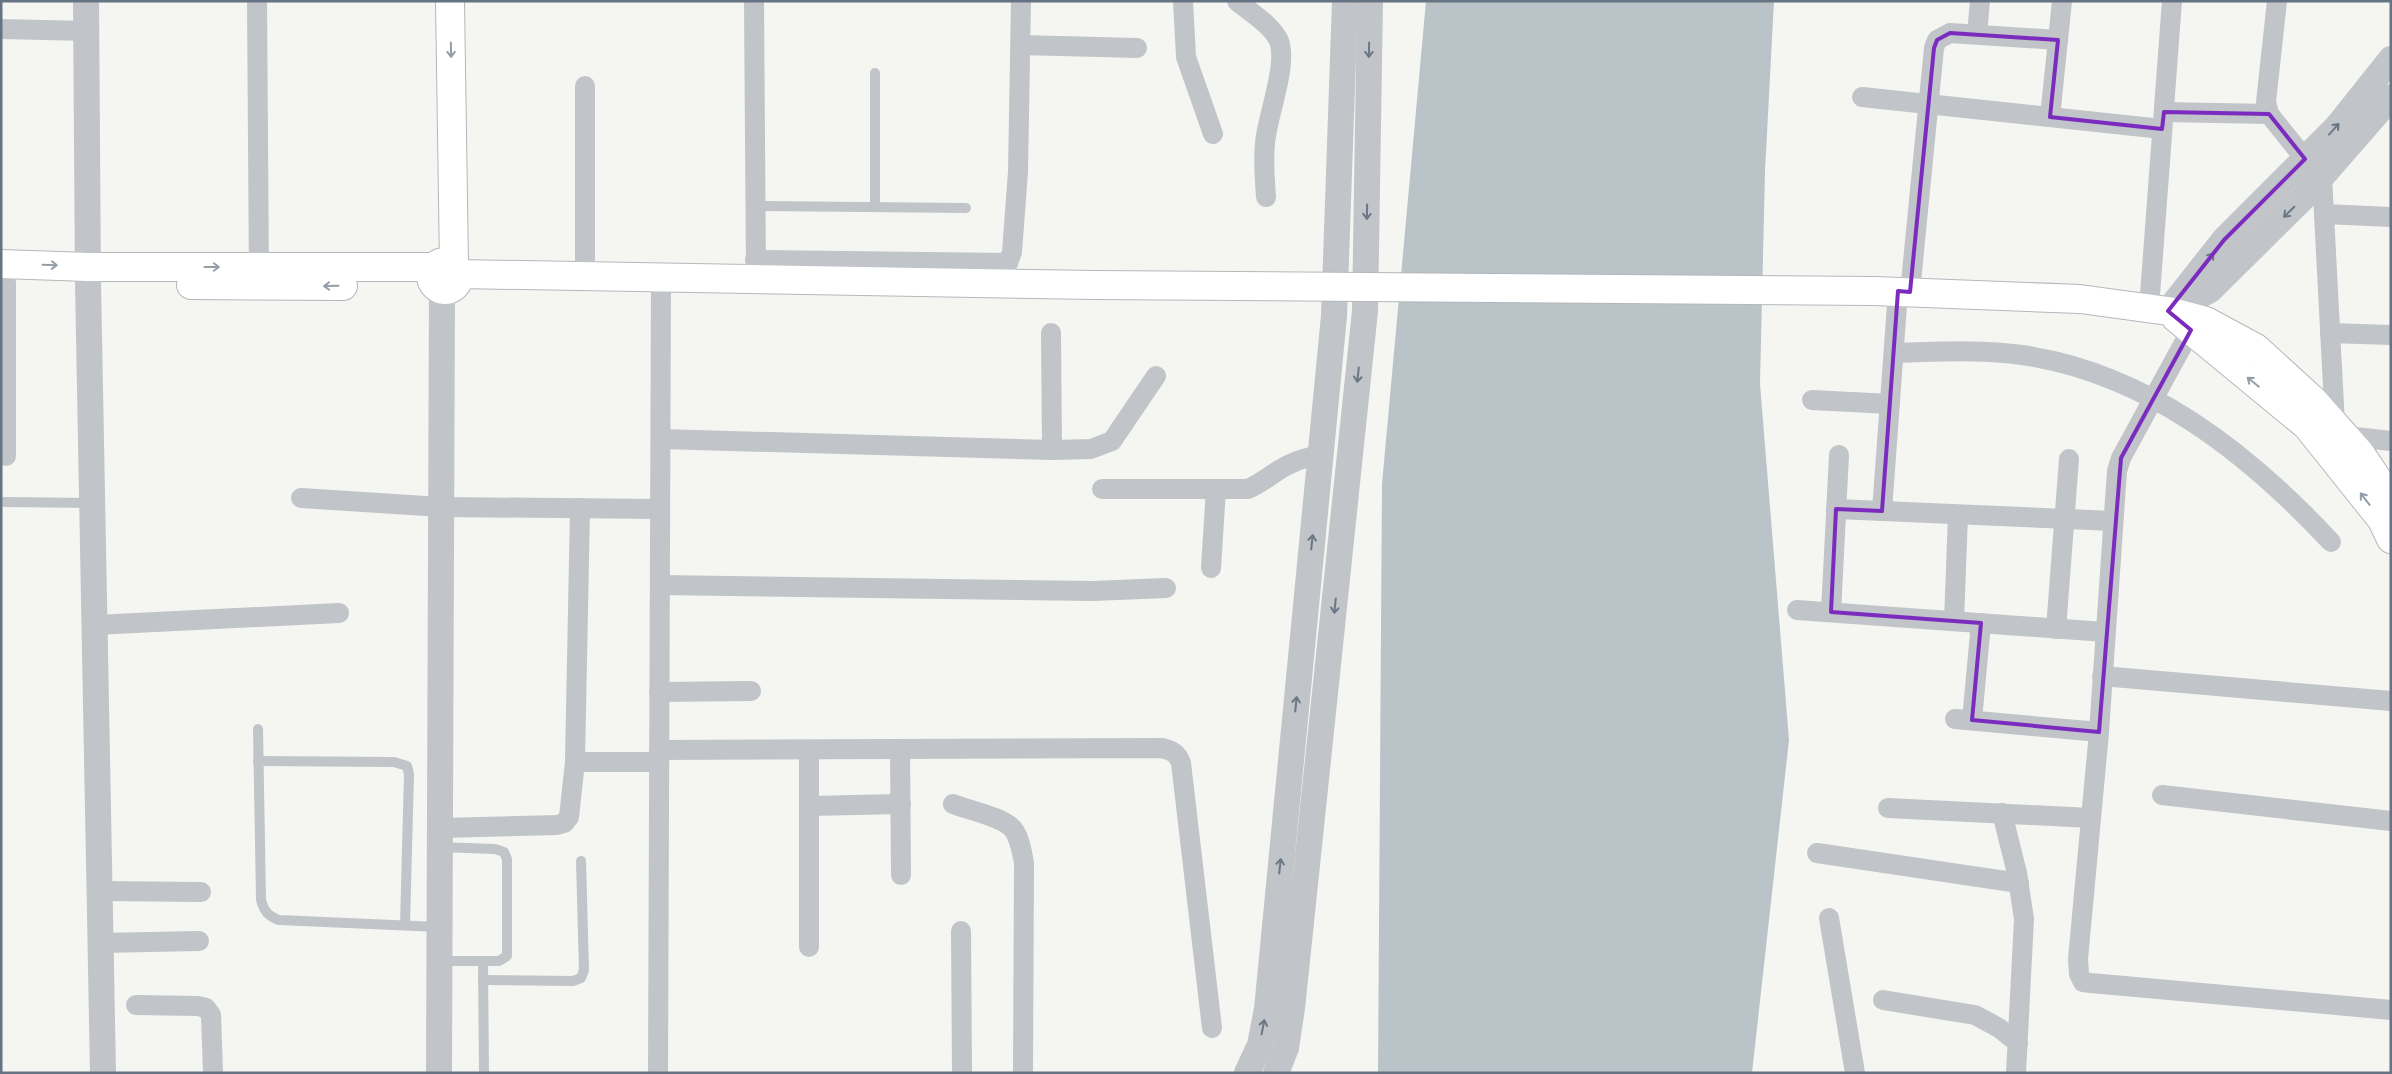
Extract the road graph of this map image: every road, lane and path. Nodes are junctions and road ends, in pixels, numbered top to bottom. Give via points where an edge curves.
1 (86, 1) edge
2 (256, 1) edge
3 (431, 1) edge
4 (450, 1) edge
5 (754, 1) edge
6 (1021, 1) edge
7 (1183, 1) edge
8 (1237, 1) edge
9 (1345, 1) edge
10 (1370, 1) edge
11 (1980, 1) edge
12 (2062, 1) edge
13 (2172, 1) edge
14 (2277, 1) edge
15 (1, 29) edge
16 (86, 31) junction
17 (1978, 34) junction
18 (2058, 40) junction
19 (1021, 45) junction
20 (1137, 48) dead end
21 (2391, 59) edge
22 (875, 73) dead end
23 (586, 86) dead end
24 (2391, 96) edge
25 (1862, 97) dead end
26 (1928, 104) junction
27 (2270, 114) junction
28 (2050, 117) junction
29 (2163, 120) junction
30 (1214, 134) dead end
31 (2314, 167) junction
32 (1266, 197) dead end
33 (755, 206) junction
34 (875, 207) junction
35 (966, 208) dead end
36 (2324, 214) junction
37 (2391, 217) edge
38 (756, 269) junction
39 (443, 273) junction
40 (88, 275) junction
41 (3, 276) edge
42 (259, 277) junction
43 (585, 277) junction
44 (661, 278) junction
45 (1894, 291) junction
46 (2159, 310) junction
47 (2191, 330) junction
48 (1051, 333) dead end
49 (2330, 333) junction
50 (2391, 335) edge
51 (1894, 353) junction
52 (1156, 376) dead end
53 (2154, 398) junction
54 (1812, 400) dead end
55 (1890, 404) junction
56 (2340, 430) junction
57 (661, 439) junction
58 (2391, 441) edge
59 (1052, 450) junction
60 (1320, 455) junction
61 (1839, 455) dead end
62 (6, 456) dead end
63 (2069, 459) dead end
64 (1102, 489) dead end
65 (1216, 489) junction
66 (301, 498) dead end
67 (2391, 499) edge
68 (4, 502) dead end
69 (93, 503) junction
70 (441, 507) junction
71 (580, 508) junction
72 (660, 509) junction
73 (1836, 509) junction
74 (1882, 511) junction
75 (1958, 514) junction
76 (2064, 519) junction
77 (2113, 522) junction
78 (2391, 539) edge
79 (2331, 542) dead end
80 (1211, 568) dead end
81 (660, 585) junction
82 (1166, 588) dead end
83 (1797, 610) dead end
84 (1830, 612) junction
85 (339, 613) dead end
86 (1954, 621) junction
87 (1981, 623) junction
88 (95, 625) junction
89 (2056, 628) junction
90 (2105, 632) junction
91 (2102, 676) junction
92 (752, 691) dead end
93 (659, 692) junction
94 (2391, 701) edge
95 (258, 729) dead end
96 (2098, 732) junction
97 (900, 749) junction
98 (810, 750) junction
99 (659, 756) junction
100 (258, 761) junction
101 (575, 762) junction
102 (2162, 795) dead end
103 (901, 804) junction
104 (953, 804) dead end
105 (810, 806) junction
106 (1888, 808) dead end
107 (2002, 813) junction
108 (2091, 818) junction
109 (2391, 821) edge
110 (439, 837) junction
111 (1817, 853) dead end
112 (581, 861) dead end
113 (901, 874) dead end
114 (2019, 883) junction
115 (100, 891) junction
116 (201, 892) dead end
117 (1829, 918) dead end
118 (406, 925) junction
119 (439, 927) junction
120 (961, 931) dead end
121 (199, 941) dead end
122 (101, 943) junction
123 (810, 948) dead end
124 (440, 960) junction
125 (483, 962) junction
126 (483, 980) junction
127 (1883, 1000) dead end
128 (136, 1005) dead end
129 (2391, 1010) edge
130 (1212, 1028) dead end
131 (2018, 1043) junction
132 (103, 1073) edge
133 (213, 1073) edge
134 (439, 1073) edge
135 (484, 1073) edge
136 (658, 1073) edge
137 (962, 1073) edge
138 (1023, 1073) edge
139 (1247, 1073) edge
140 (1276, 1073) edge
141 (1855, 1073) edge
142 (2016, 1073) edge

1 - 16 street
2 - 42 street
3 - 39 main road
4 -> 39 main road
5 - 33 street
6 - 19 street
7 - 30 street via 1186,57
8 - 32 street via 1271,31 1280,48 1279,77 1265,145
9 - 60 street via 1334,316
10 -> 140 street via 1365,311 1292,1008 1286,1048
11 - 17 street
12 - 18 street
13 - 29 street
14 - 27 street via 2266,102
15 - 16 street
16 - 40 street
17 - 18 street
17 - 26 street via 1950,33 1937,40
18 - 28 street
19 - 20 street
19 - 38 street via 1018,172 1012,252 1008,263
31 -> 21 street via 2336,128
22 - 34 lane
23 - 43 street
24 - 31 street
25 - 26 street
26 - 28 street
26 - 45 street
27 - 29 street
27 - 31 street
28 - 29 street
29 - 46 street
31 - 36 street
31 - 46 street via 2224,240
33 - 34 lane
33 - 38 street
34 - 35 lane
36 - 37 street
36 - 49 street
38 - 44 main road
38 - 45 main road, bridge via 1095,285
39 - 42 main road via 367,286
39 - 43 main road
39 - 70 street
40 - 41 main road
40 - 42 main road
40 - 69 street
41 - 62 street
43 - 44 main road
44 - 57 street
45 - 46 main road via 2080,299
45 - 51 street
46 - 47 main road
46 - 56 main road via 2206,321 2256,348 2313,400
47 - 53 street
78 -> 47 main road via 2382,520 2307,426
48 - 59 street
49 - 50 street
49 - 56 street
51 - 53 street via 1966,351 2023,355 2087,369
51 - 55 street
52 - 59 street via 1112,441 1091,449
53 - 77 street via 2117,470
53 - 79 street via 2203,427 2249,462 2292,500
54 - 55 street
55 - 74 street
56 - 58 street
56 - 67 main road
57 - 59 street
57 - 72 street
60 - 65 street via 1285,466 1261,484 1248,489
139 -> 60 street via 1260,1045 1266,1008
61 - 73 street
63 - 76 street
64 - 65 street
65 - 80 street
66 - 70 street
68 - 69 lane
69 - 88 street
70 - 71 street
70 - 110 street
71 - 72 street
71 - 101 street
72 - 81 street
73 - 74 street
73 - 84 street
74 - 75 street
75 - 76 street
75 - 86 street
76 - 77 street
76 - 89 street
77 - 90 street
81 - 82 street via 1093,591
81 - 93 street
83 - 84 street
84 - 86 street
85 - 88 street
86 - 87 street
87 - 89 street
87 - 96 street via 1963,720
88 - 115 street
89 - 90 street
90 - 91 street
91 - 94 street
91 - 96 street
92 - 93 street
93 - 99 street
95 - 100 lane
96 - 108 street
97 - 98 street
97 - 103 street
97 - 130 street via 1162,748 1178,754
98 - 99 street
98 - 105 street
99 - 101 street
99 - 136 street
100 - 118 lane via 263,910 279,920
100 - 118 lane via 394,762 407,766
101 - 110 street via 569,817 564,823
102 - 109 street
103 - 105 street
103 - 113 street
104 - 138 street via 1002,821 1012,828 1019,842 1024,863
105 - 123 street
106 - 107 street
107 - 108 street
107 - 114 street
108 - 129 street via 2078,959 2083,982
110 - 119 street
110 - 125 lane via 495,849 504,852 508,859 506,956 499,961
111 - 114 street
112 - 126 lane via 584,970 581,978 573,981
114 - 131 street via 2024,919
115 - 116 street
115 - 122 street
117 - 141 street
118 - 119 lane
119 - 124 street
120 - 137 street
121 - 122 street
122 - 132 street
124 - 125 lane
124 - 134 street
125 - 126 lane
126 - 135 lane
127 - 131 street via 1975,1016 1999,1028
128 - 133 street via 206,1008 211,1015
131 - 142 street

